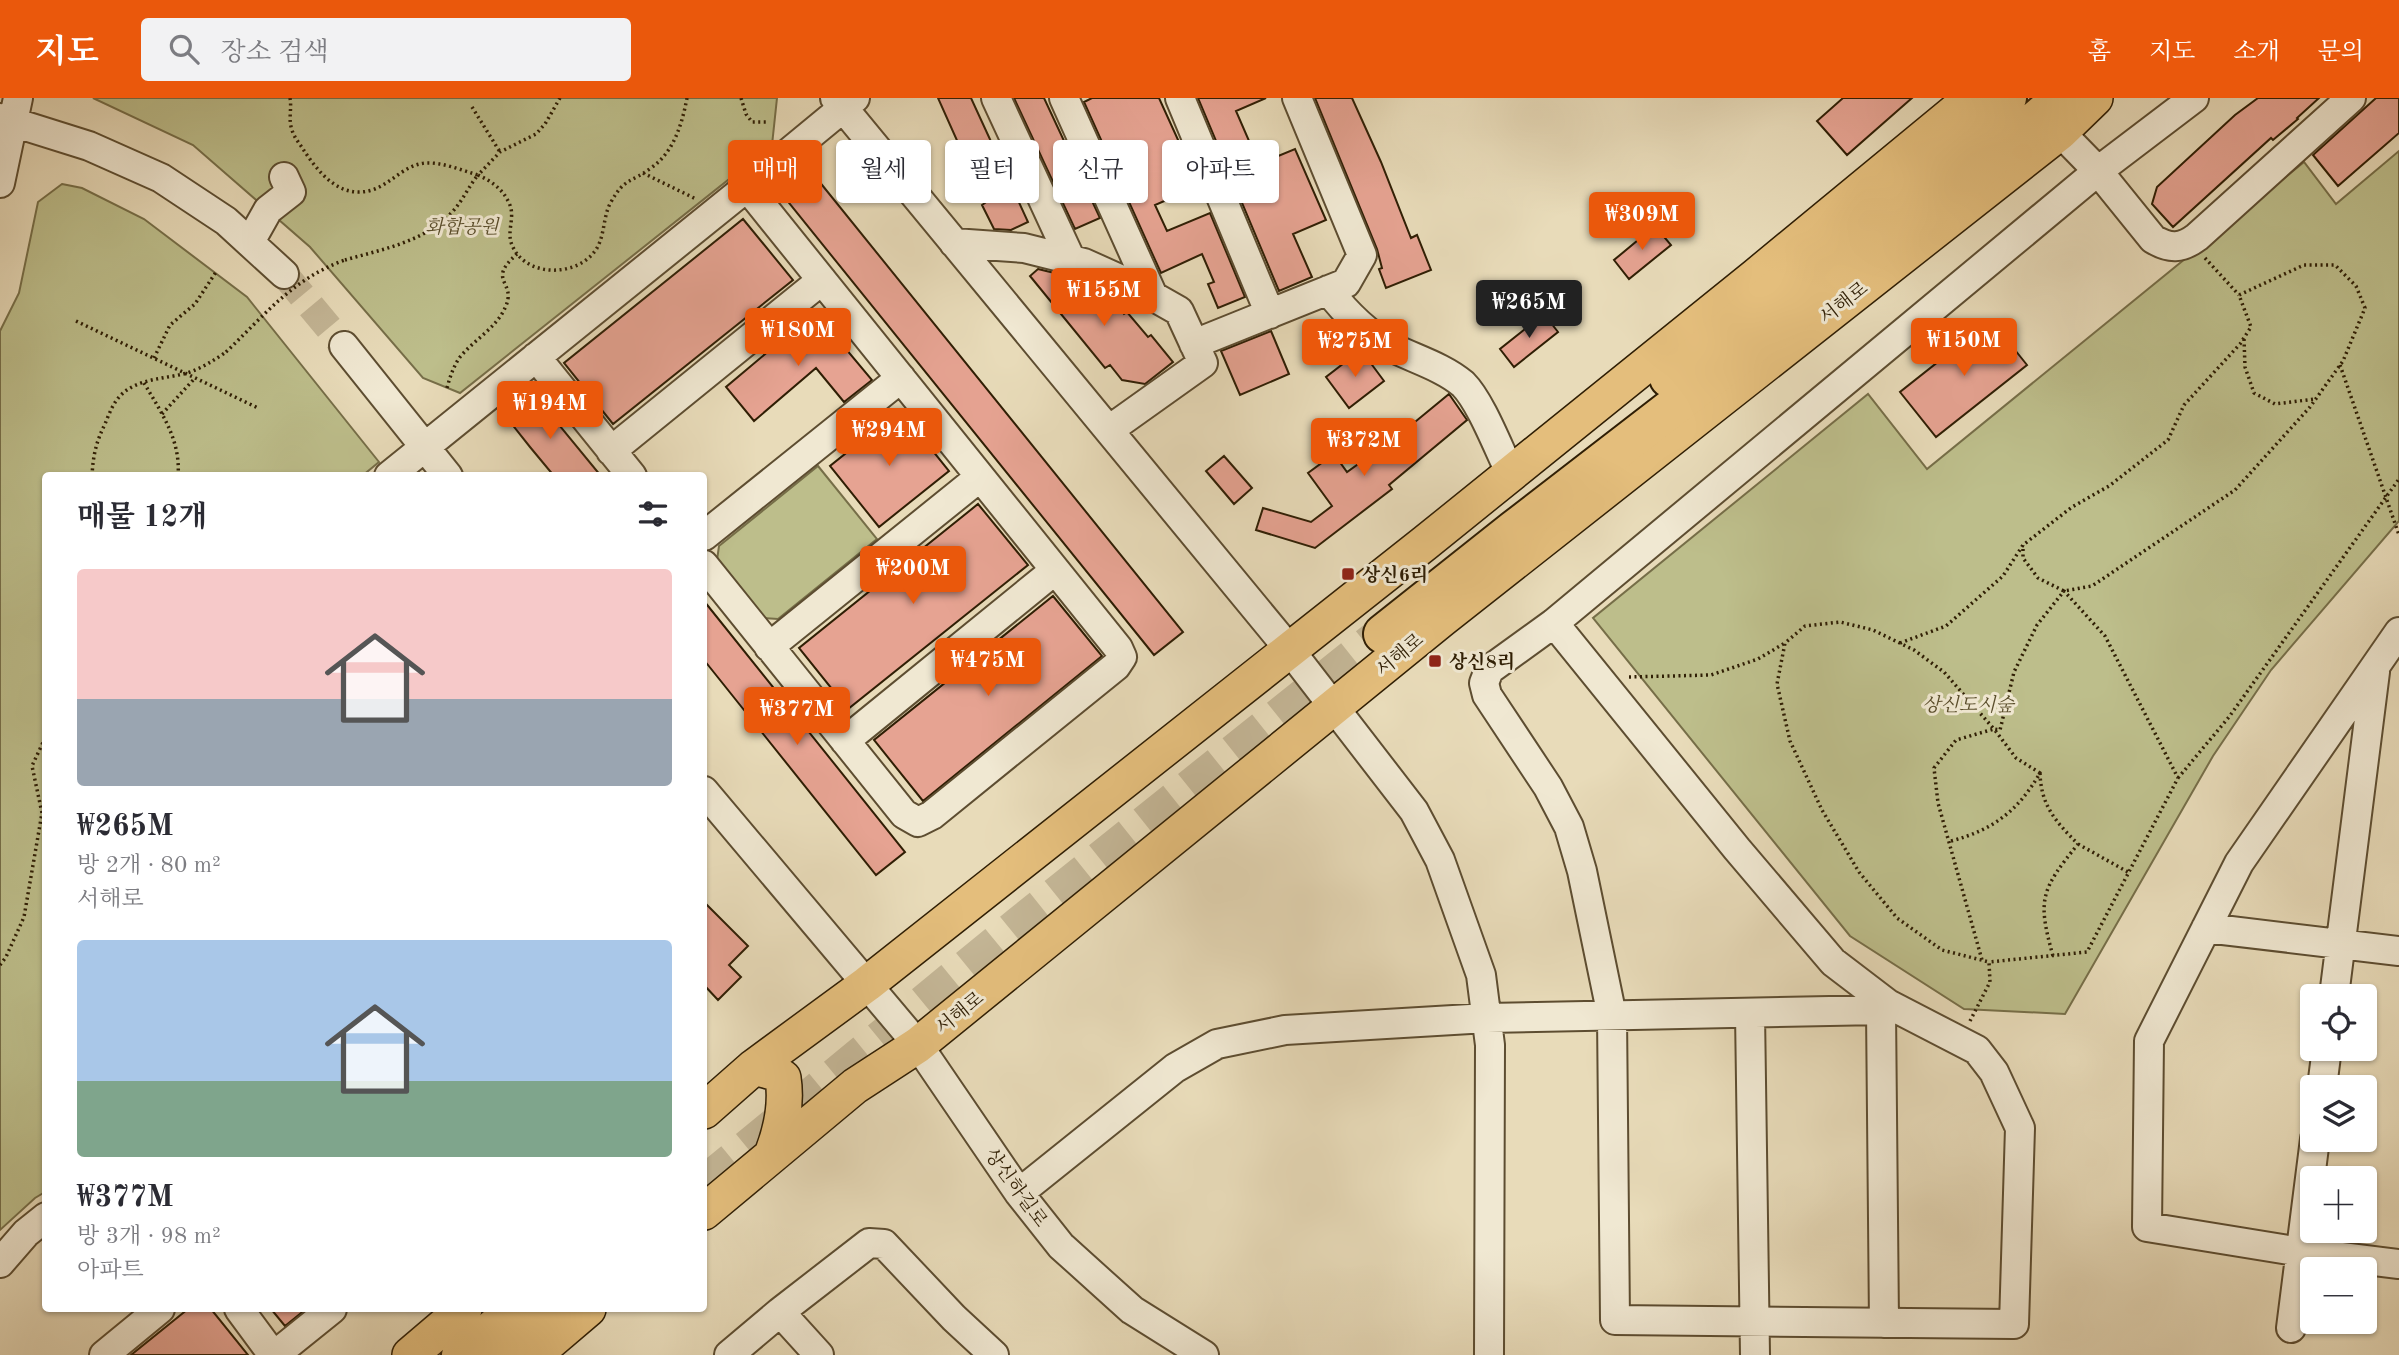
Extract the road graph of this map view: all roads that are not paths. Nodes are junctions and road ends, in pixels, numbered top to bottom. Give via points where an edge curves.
1 (996, 98) edge
2 (1063, 98) edge
3 (1180, 98) edge
4 (1297, 98) edge
5 (1972, 98) edge
6 (2007, 98) edge
7 (2095, 98) edge
8 (2194, 98) edge
9 (2351, 98) edge
10 (844, 101) edge
11 (10, 112) edge
12 (2061, 115) edge
13 (800, 140) edge
14 (2098, 171) junction
15 (284, 177) dead end
16 (0, 183) edge
17 (728, 202) edge
18 (760, 203) edge
19 (250, 242) junction
20 (954, 243) junction
21 (1071, 260) junction
22 (284, 274) tunnel mouth
23 (822, 280) junction
24 (1328, 290) junction
25 (1153, 296) junction
26 (1270, 314) junction
27 (1194, 344) junction
28 (344, 346) tunnel mouth
29 (536, 357) junction
30 (901, 378) junction
31 (1108, 430) junction
32 (424, 446) junction
33 (611, 451) junction
34 (394, 472) edge
35 (445, 472) edge
36 (629, 472) edge
37 (1511, 474) junction
38 (980, 477) junction
39 (707, 534) edge
40 (707, 569) edge
41 (1054, 571) junction
42 (1553, 622) junction
43 (1380, 623) junction
44 (2399, 632) edge
45 (769, 647) junction
46 (1289, 649) junction
47 (2376, 665) junction
48 (1334, 708) junction
49 (845, 741) junction
50 (707, 795) edge
51 (2206, 928) junction
52 (2340, 944) junction
53 (2399, 951) edge
54 (867, 984) junction
55 (2335, 984) edge
56 (1884, 1007) junction
57 (1750, 1013) junction
58 (1612, 1016) junction
59 (1487, 1018) junction
60 (918, 1045) junction
61 (754, 1067) junction
62 (707, 1108) edge
63 (773, 1152) junction
64 (2313, 1152) edge
65 (1019, 1193) junction
66 (707, 1209) edge
67 (42, 1220) edge
68 (2301, 1252) junction
69 (0, 1263) edge
70 (2399, 1264) edge
71 (156, 1312) edge
72 (241, 1312) edge
73 (328, 1312) edge
74 (460, 1312) edge
75 (513, 1312) edge
76 (547, 1312) edge
77 (584, 1312) edge
78 (780, 1312) junction
79 (1754, 1322) junction
80 (1884, 1323) junction
81 (2291, 1328) dead end
82 (104, 1355) edge
83 (274, 1355) edge
84 (410, 1355) edge
85 (461, 1355) edge
86 (494, 1355) edge
87 (534, 1355) edge
88 (729, 1355) edge
89 (819, 1355) edge
90 (994, 1355) edge
91 (1204, 1355) edge
92 (1489, 1355) edge
93 (1755, 1355) edge

1 - 21 street
2 - 25 street
3 - 26 street
4 - 24 street via 1362,255 1346,283
5 - 37 main road, 서해로
6 - 43 highway, 서해로
7 - 12 main road, 서해로
8 - 14 street
9 - 14 street via 2190,242 2175,247 2153,239
10 - 13 street
10 - 20 street
11 - 16 street
11 - 19 street via 161,178
12 - 14 street
12 - 43 highway, 서해로 via 1962,184 1514,530
14 - 42 street
15 - 19 street via 291,192 268,210
17 - 29 street
18 - 23 street
19 - 22 street
20 - 21 street via 1024,248
20 - 31 street
21 - 25 street
23 - 30 street
23 - 33 street
24 - 26 street
24 - 37 street via 1365,330 1462,384 1473,396
25 - 27 street via 1179,311
26 - 27 street
27 - 31 street via 1203,363
28 - 32 street
29 - 32 street
29 - 33 street
30 - 38 street
30 - 39 street
31 - 46 street
32 - 34 street
32 - 35 street
33 - 36 street
37 - 43 main road, 서해로
38 - 41 street
38 - 45 street
40 - 45 street
41 - 49 street
41 - 49 street via 1121,653 1121,662 918,822 904,814
42 - 56 street via 1833,962
42 - 58 street via 1489,670 1484,689 1569,827
43 - 46 main road, 서해로
43 - 48 main road, 서해로
44 - 47 street
45 - 49 street
46 - 48 street
46 - 54 main road, 서해로
47 - 51 street via 2239,863
47 - 52 street
48 - 59 street via 1414,811 1440,860 1481,975
48 - 60 main road, 서해로
50 - 54 street, 상신하길로
51 - 52 street
51 - 68 street via 2149,1041 2147,1227
52 - 53 street
52 - 55 street
54 - 60 street, 상신하길로
54 - 61 main road, 서해로
56 - 57 street
56 - 80 street
56 - 80 street via 1977,1050 1994,1072 2020,1128 2014,1324
57 - 58 street
57 - 79 street
58 - 59 street
58 - 79 street via 1615,1320
59 - 65 street via 1285,1030 1217,1044 1175,1068
59 - 92 street
60 - 63 main road, 서해로 via 855,1086
60 - 65 street, 상신하길로
61 - 62 main road, 서해로
61 - 63 main road via 783,1078 786,1098
63 - 66 main road, 서해로
64 - 68 street
65 - 91 street, 상신하길로 via 1061,1246 1132,1310
67 - 69 street
68 - 70 street
68 - 81 street
71 - 82 street
72 - 83 street
73 - 83 street
74 - 84 main road
75 - 85 highway
76 - 86 highway
77 - 87 main road
78 - 88 street
78 - 89 street
78 - 90 street via 869,1243 884,1244
79 - 80 street
79 - 93 street

